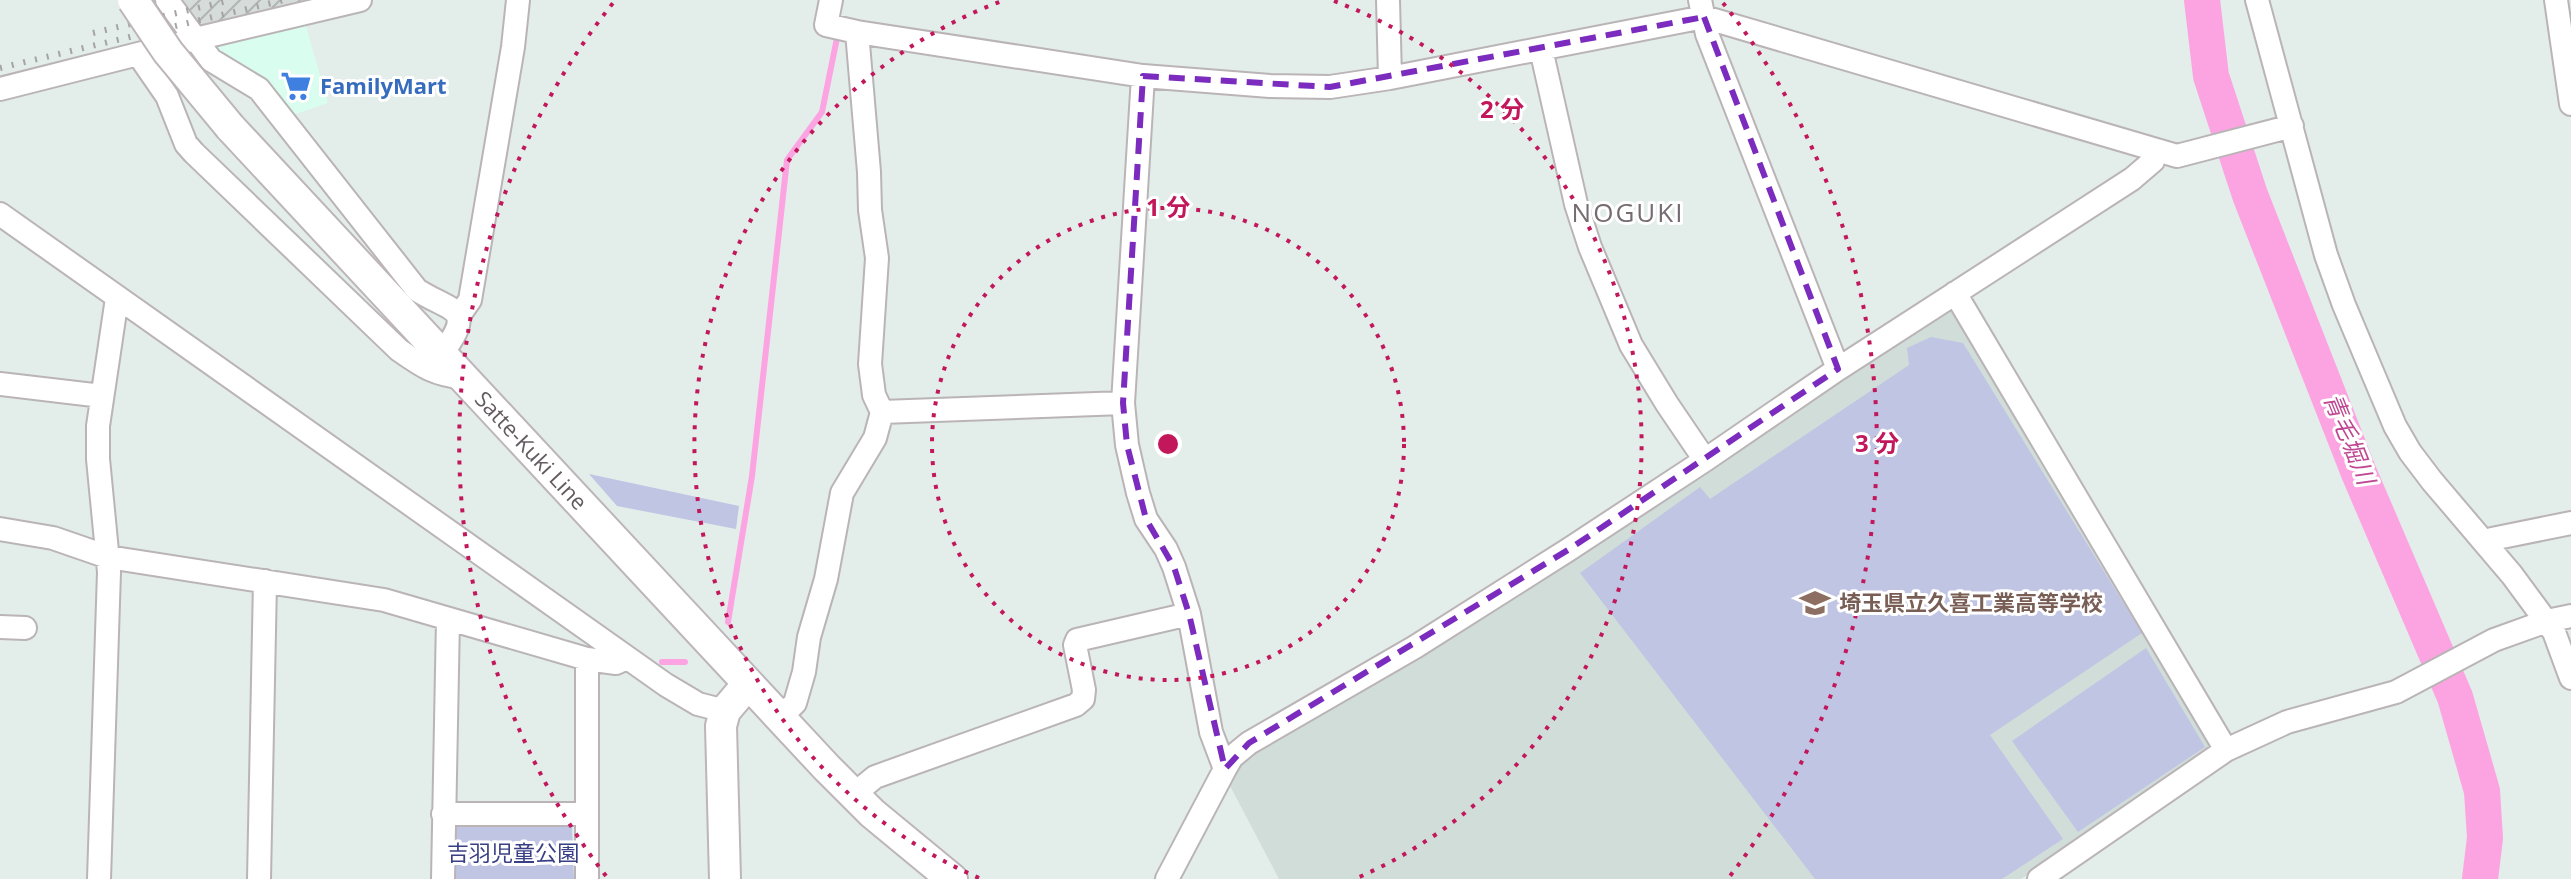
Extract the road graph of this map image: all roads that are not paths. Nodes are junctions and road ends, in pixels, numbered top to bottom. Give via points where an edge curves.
1 (133, 0) edge
2 (167, 0) edge
3 (360, 0) edge
4 (518, 0) edge
5 (831, 0) edge
6 (1388, 0) edge
7 (2257, 0) edge
8 (2556, 0) edge
9 (1702, 8) edge
10 (857, 32) junction
11 (194, 39) junction
12 (1541, 49) junction
13 (138, 54) junction
14 (1143, 76) junction
15 (1390, 78) junction
16 (0, 89) edge
17 (2571, 104) edge
18 (2286, 128) junction
19 (2155, 151) junction
20 (0, 214) edge
21 (1955, 293) junction
22 (117, 298) junction
23 (458, 317) junction
24 (442, 353) junction
25 (1838, 369) junction
26 (465, 378) junction
27 (0, 384) edge
28 (102, 396) junction
29 (1123, 403) junction
30 (882, 412) junction
31 (1705, 460) junction
32 (2571, 523) edge
33 (0, 529) edge
34 (2484, 542) junction
35 (108, 557) junction
36 (265, 581) junction
37 (1189, 614) junction
38 (2571, 616) edge
39 (448, 619) junction
40 (2547, 621) junction
41 (0, 627) edge
42 (25, 628) dead end
43 (627, 658) junction
44 (587, 659) junction
45 (2571, 678) edge
46 (747, 685) junction
47 (725, 711) junction
48 (779, 718) junction
49 (2226, 750) junction
50 (1225, 769) junction
51 (853, 795) junction
52 (443, 814) junction
53 (586, 814) junction
54 (99, 879) edge
55 (259, 879) edge
56 (443, 879) edge
57 (587, 879) edge
58 (725, 879) edge
59 (952, 879) edge
60 (1167, 879) edge
61 (2039, 879) edge

1 - 24 main road, Satte-Kuki Line, bridge via 230,127
2 - 11 street
3 - 11 street
4 - 23 street via 470,300
5 - 10 street via 826,25
6 - 15 street
7 - 18 street
8 - 17 street
9 - 12 street
9 - 19 street
9 - 25 street via 1707,34
10 - 14 street
10 - 30 street via 877,258 870,364
11 - 13 street
11 - 23 street via 211,60 259,89 417,290 450,305
12 - 15 street
12 - 31 street via 1590,247 1631,345
13 - 16 street
13 - 26 street via 167,96 194,153 399,350 431,372
14 - 15 street via 1330,87
14 - 29 street
18 - 19 street via 2185,155
18 - 34 street via 2344,305 2395,426 2432,481
19 - 21 street via 2153,161 2132,179
20 - 22 street
21 - 25 street
21 - 49 street
22 - 28 street
22 - 43 street
23 - 24 street via 458,331
24 - 26 main road, Satte-Kuki Line
25 - 31 street
26 - 46 main road, Satte-Kuki Line
27 - 28 street
28 - 35 street via 98,459
29 - 30 street
29 - 37 street via 1127,445 1146,519 1166,549
30 - 48 street via 875,438 842,493 804,672 795,703
31 - 50 street via 1415,647 1249,743
32 - 34 street
33 - 35 street via 53,538
34 - 40 street
35 - 36 street
35 - 54 street
36 - 39 street via 384,600
36 - 55 street
37 - 50 street via 1211,732
37 - 51 street via 1077,640 1084,690 1076,705 875,777
38 - 40 street
39 - 44 street
39 - 52 street
40 - 45 street
40 - 49 street via 2494,640 2396,692 2287,722
41 - 42 street
43 - 44 street via 616,663
43 - 47 street via 689,701
44 - 53 street
46 - 47 main road
46 - 48 main road, Satte-Kuki Line
47 - 58 main road
48 - 51 main road, Satte-Kuki Line
49 - 61 street
50 - 60 street
51 - 59 main road, Satte-Kuki Line
52 - 53 street
52 - 56 street
53 - 57 street

